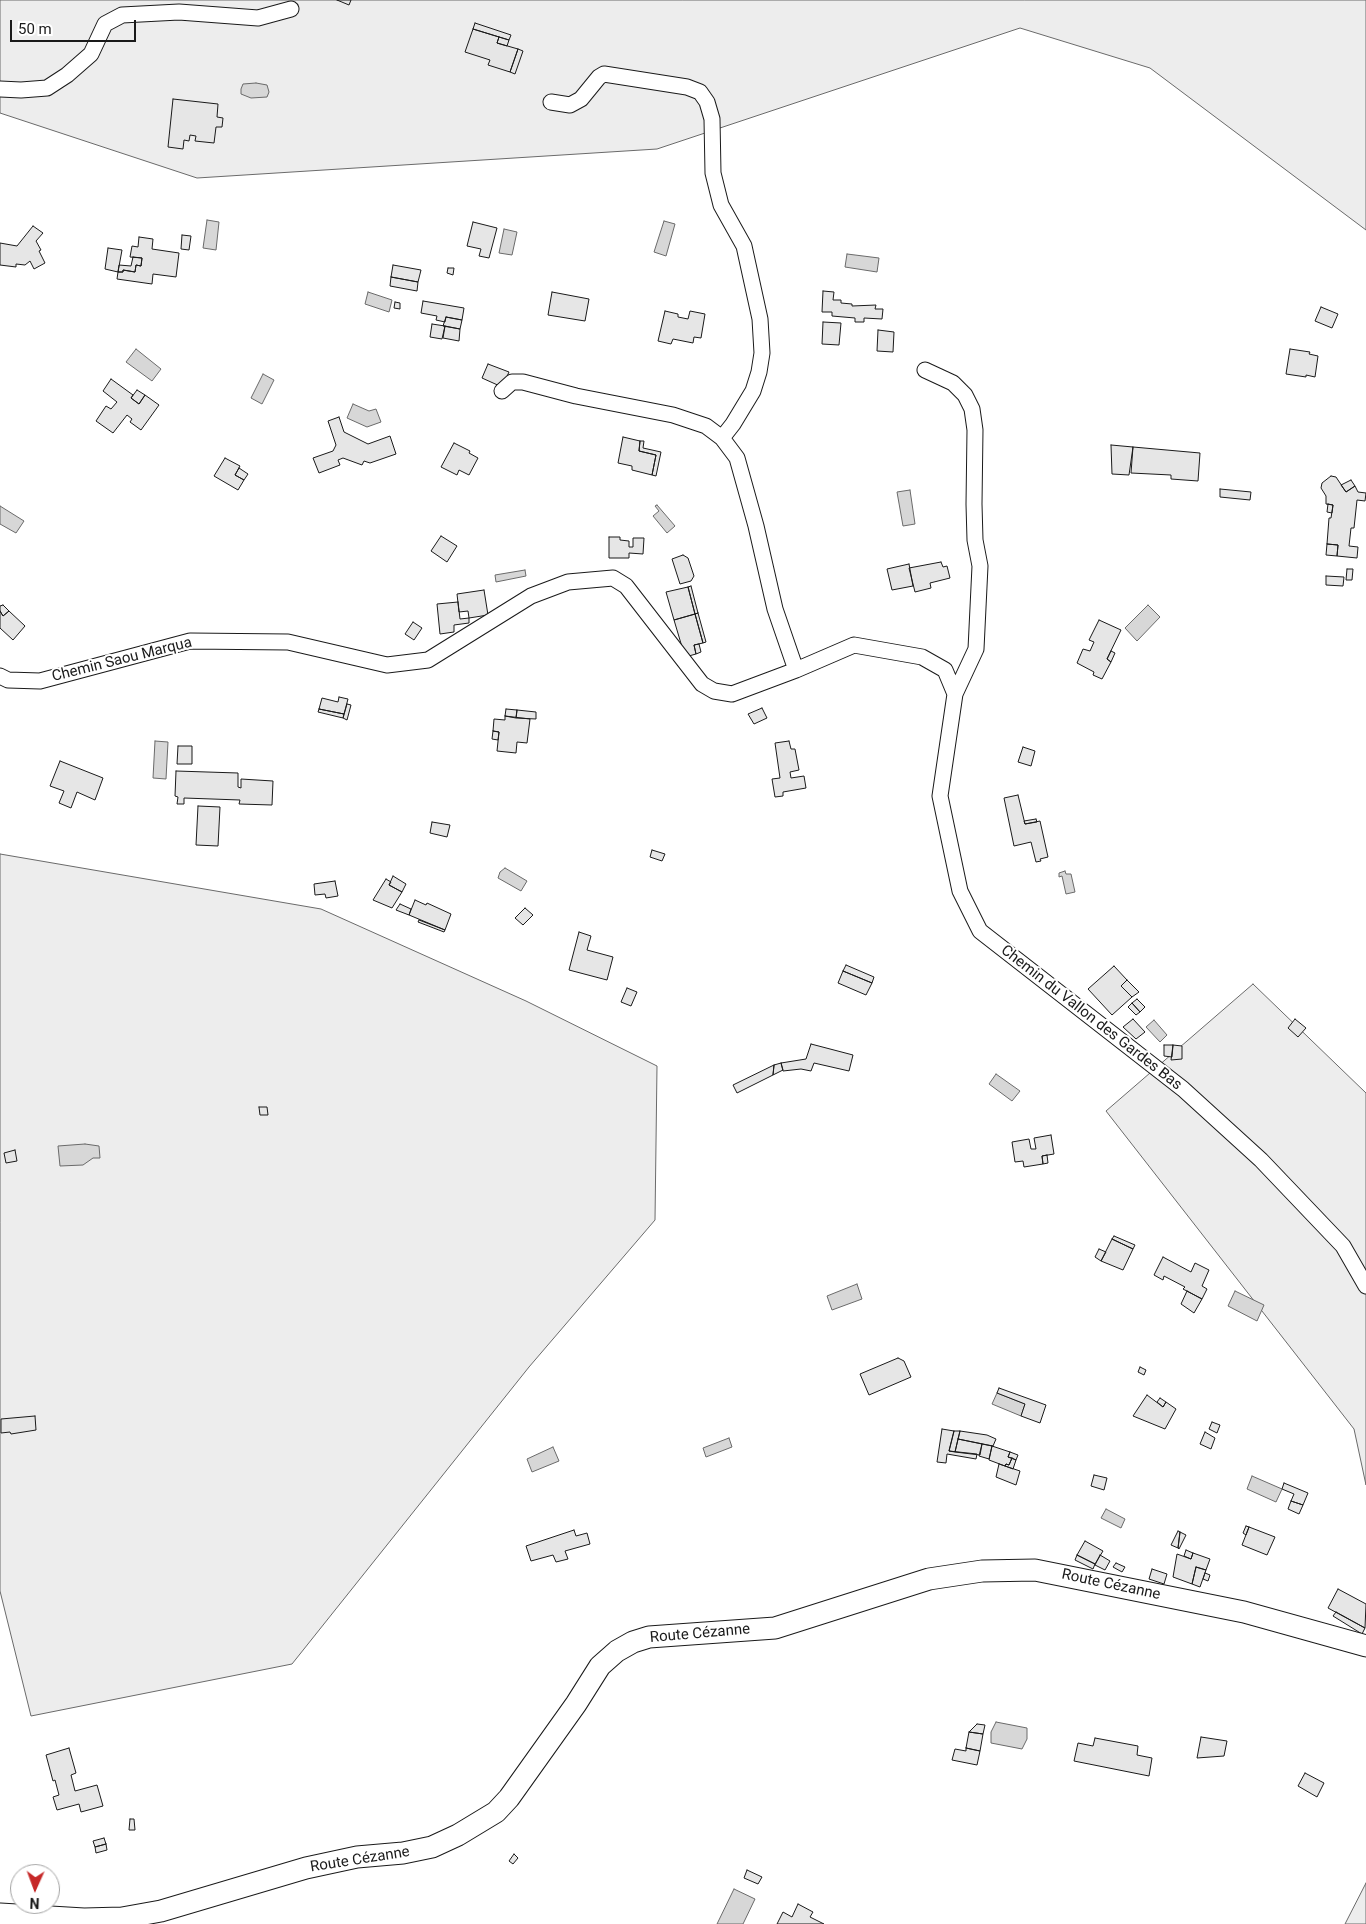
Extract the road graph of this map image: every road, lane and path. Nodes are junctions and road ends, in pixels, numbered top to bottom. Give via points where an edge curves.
1 (291, 8) dead end
2 (0, 89) edge
3 (551, 102) dead end
4 (925, 370) dead end
5 (502, 391) dead end
6 (722, 438) junction
7 (796, 670) junction
8 (0, 676) edge
9 (955, 694) junction
10 (1366, 1286) edge
11 (1366, 1646) edge
12 (0, 1914) edge

1 - 2 street via 258,18 179,12 122,15 105,24 91,54 47,88
3 - 6 street via 570,105 581,99 604,74 687,87 700,92 707,102 712,119 713,173 721,205 744,246 760,319 762,353 753,391
4 - 9 street, Chemin du Vallon des Gardes Bas via 953,383 966,395 975,430 975,540 980,566 976,649
5 - 6 street via 512,382 523,382 681,418 706,426
6 - 7 street via 737,458 775,609
7 - 8 street, Chemin Saou Marqua via 732,694 714,691 702,684 626,586 613,578 568,582 531,596 428,660 388,665 288,642 190,641 40,681 8,680
7 - 9 street via 854,645 922,657 945,670
9 - 10 street, Chemin du Vallon des Gardes Bas via 940,796 960,891 980,931 1183,1089 1254,1153 1343,1246
11 - 12 street, Route Cézanne via 1244,1612 1035,1570 982,1571 930,1579 775,1628 649,1637 633,1642 600,1666 502,1805 482,1821 432,1847 306,1868 161,1911 122,1918

